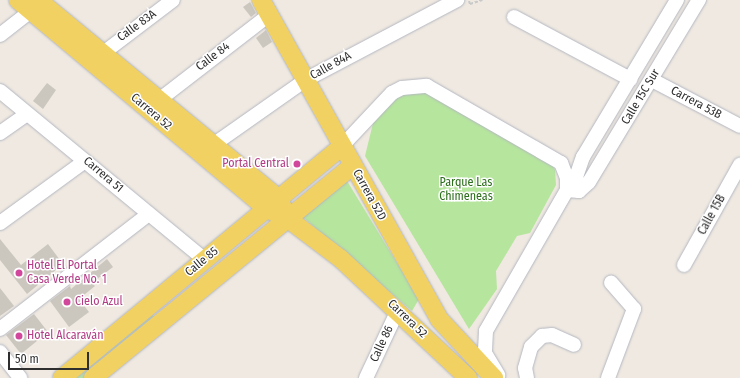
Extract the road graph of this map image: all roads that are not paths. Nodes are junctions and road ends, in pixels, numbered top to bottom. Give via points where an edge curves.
1 (173, 0) edge
2 (455, 0) edge
3 (676, 0) edge
4 (699, 0) edge
5 (35, 3) edge
6 (265, 7) edge
7 (514, 17) dead end
8 (0, 34) edge
9 (102, 54) junction
10 (630, 79) junction
11 (307, 80) junction
12 (652, 80) junction
13 (0, 91) edge
14 (159, 100) junction
15 (27, 114) junction
16 (740, 126) edge
17 (0, 134) edge
18 (213, 145) junction
19 (342, 146) junction
20 (583, 157) junction
21 (85, 160) junction
22 (561, 163) junction
23 (352, 165) junction
24 (740, 165) edge
25 (573, 191) junction
26 (273, 204) junction
27 (149, 214) junction
28 (287, 218) junction
29 (0, 223) edge
30 (205, 260) junction
31 (684, 265) dead end
32 (611, 283) dead end
33 (398, 310) junction
34 (0, 329) edge
35 (574, 345) dead end
36 (0, 352) edge
37 (20, 378) edge
38 (62, 378) edge
39 (92, 378) edge
40 (366, 378) edge
41 (468, 378) edge
42 (494, 378) edge
43 (501, 378) edge
44 (527, 378) edge
45 (608, 378) edge

1 - 9 street, Calle 83A
2 - 11 street, Calle 84A
3 - 10 street, Calle 15C Sur
4 - 12 street, Calle 15C Sur
5 - 8 street
5 - 9 main road, Carrera 52
5 - 26 main road, Carrera 52
6 - 11 main road, Carrera 52D
6 - 14 street, Calle 84
7 - 10 street
9 - 14 main road, Carrera 52
10 - 20 street, Calle 15C Sur
11 - 18 street, Calle 84A
11 - 19 main road, Carrera 52D
12 - 16 street, Carrera 53B
12 - 25 street, Calle 15C Sur via 589,182
13 - 15 street, Carrera 51
14 - 18 main road, Carrera 52
15 - 17 street
15 - 21 street, Carrera 51
18 - 26 main road, Carrera 52
19 - 22 street via 392,93 402,88 427,86
19 - 23 main road, Carrera 52D
19 - 26 main road, Calle 85
20 - 22 street via 570,164
20 - 25 street, Calle 15C Sur
21 - 27 street, Carrera 51
21 - 29 street
22 - 25 street
23 - 28 main road, Calle 85
23 - 42 main road, Carrera 52D via 439,319
24 - 31 street, Calle 15B
25 - 43 street, Calle 15C Sur via 486,331 485,353
26 - 28 main road, Carrera 52
26 - 30 main road, Calle 85
27 - 30 street, Carrera 51
27 - 34 street
28 - 33 main road, Carrera 52
28 - 39 main road, Calle 85
30 - 38 main road, Calle 85
32 - 45 street via 631,303 633,315
33 - 40 street, Calle 86
33 - 41 main road, Carrera 52
35 - 44 street via 552,335 542,336 531,347 525,368
36 - 37 street

